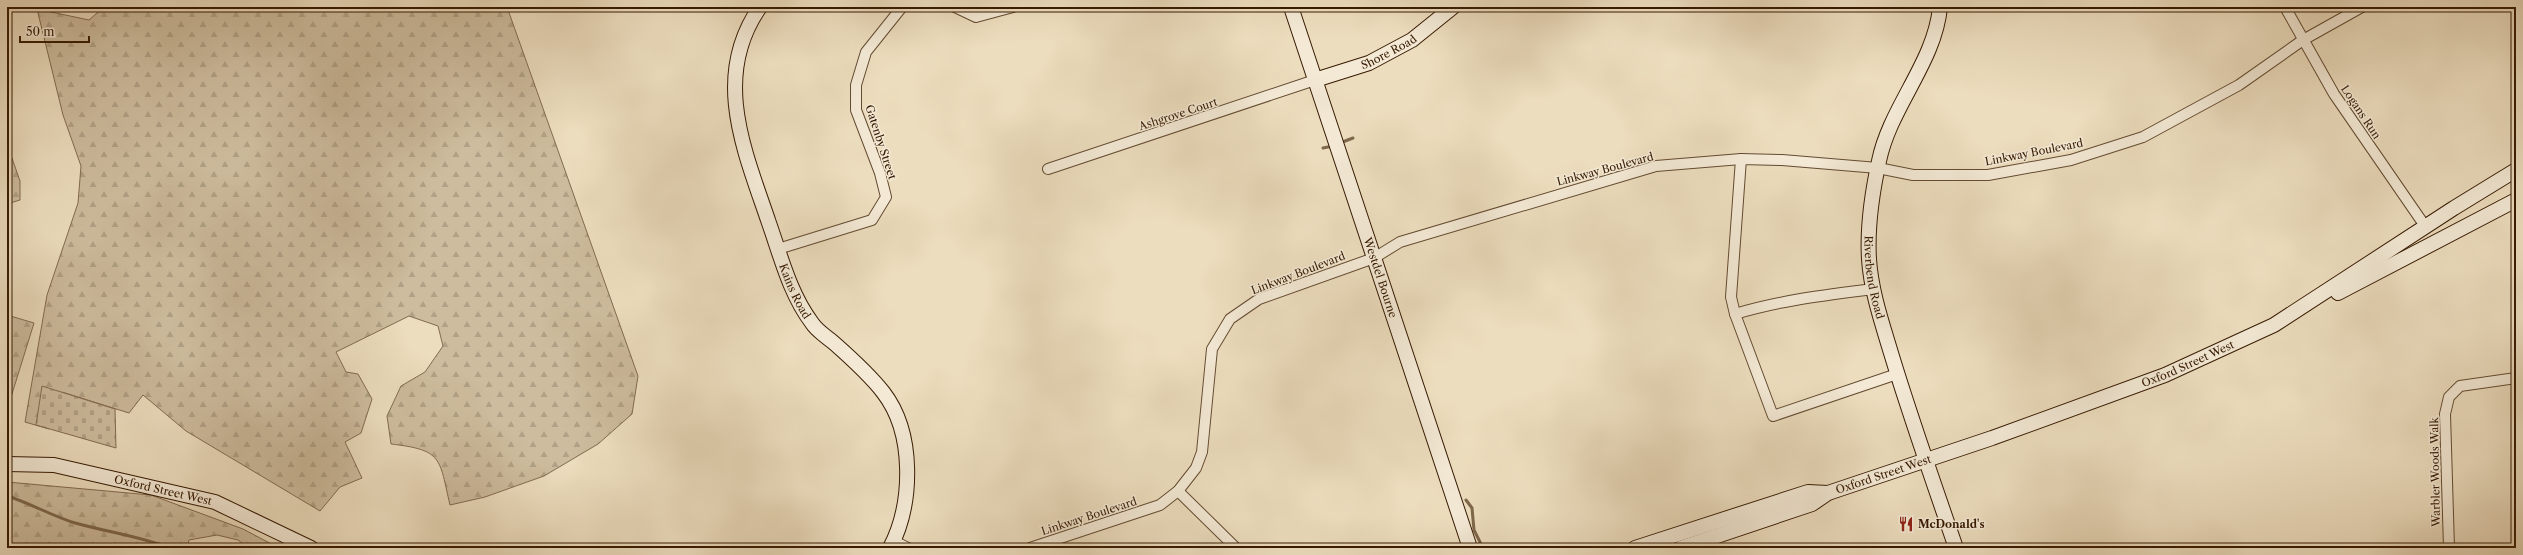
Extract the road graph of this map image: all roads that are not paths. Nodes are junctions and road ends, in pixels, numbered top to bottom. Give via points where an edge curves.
1 (760, 7) edge
2 (902, 7) edge
3 (955, 7) edge
4 (1013, 7) edge
5 (1291, 7) edge
6 (1453, 7) edge
7 (1940, 7) edge
8 (2285, 7) edge
9 (2362, 7) edge
10 (2303, 40) junction
11 (1315, 80) junction
12 (1741, 159) junction
13 (1878, 168) junction
14 (1048, 169) dead end
15 (2516, 170) edge
16 (2516, 200) edge
17 (2425, 226) junction
18 (778, 249) junction
19 (1374, 258) junction
20 (1874, 289) junction
21 (1735, 314) junction
22 (2274, 325) junction
23 (1897, 374) junction
24 (2516, 378) edge
25 (1927, 460) junction
26 (7, 464) edge
27 (1178, 491) junction
28 (1828, 493) junction
29 (892, 544) edge
30 (311, 548) edge
31 (908, 548) edge
32 (1030, 548) edge
33 (1236, 548) edge
34 (1470, 548) edge
35 (1636, 548) edge
36 (1681, 548) edge
37 (1956, 548) edge
38 (2449, 548) edge

1 - 18 street, Kains Road via 739,48 735,91 739,134
2 - 18 street, Gatenby Street via 866,52 856,85 856,110 880,173 886,197 872,220
3 - 4 street via 976,17
5 - 11 street, Westdel Bourne
6 - 11 street, Shore Road via 1412,40 1369,63
7 - 13 street, Riverbend Road via 1927,51 1888,133
8 - 10 street, Logans Run
9 - 10 street, Linkway Boulevard
10 - 13 street, Linkway Boulevard via 2239,85 2143,137 2078,157 1988,174 1913,174
10 - 17 street, Logans Run via 2334,94
11 - 14 street, Ashgrove Court
11 - 19 street, Westdel Bourne
12 - 13 street, Linkway Boulevard
12 - 19 street, Linkway Boulevard via 1656,166 1400,242
12 - 21 street via 1732,296
13 - 20 street, Riverbend Road via 1869,230 1869,261
15 - 17 street, Oxford Street West
16 - 22 street
17 - 22 street, Oxford Street West
18 - 29 street, Kains Road via 795,296 812,324 884,393 899,422 904,439 906,471 903,509
19 - 27 street, Linkway Boulevard via 1259,299 1230,318 1212,349 1202,452 1196,468
19 - 34 street, Westdel Bourne
20 - 21 street via 1804,297
20 - 23 street, Riverbend Road
21 - 23 street via 1773,416
22 - 25 street, Oxford Street West via 2165,375
23 - 25 street, Riverbend Road
24 - 38 street, Warbler Woods Walk via 2460,386 2449,397 2445,414
25 - 28 street, Oxford Street West
25 - 37 street, Riverbend Road
26 - 30 street, Oxford Street West via 54,465 215,502
27 - 32 street, Linkway Boulevard via 1160,506
27 - 33 street
28 - 35 street, Oxford Street West via 1808,492
28 - 36 street, Oxford Street West via 1812,504
29 - 31 street

